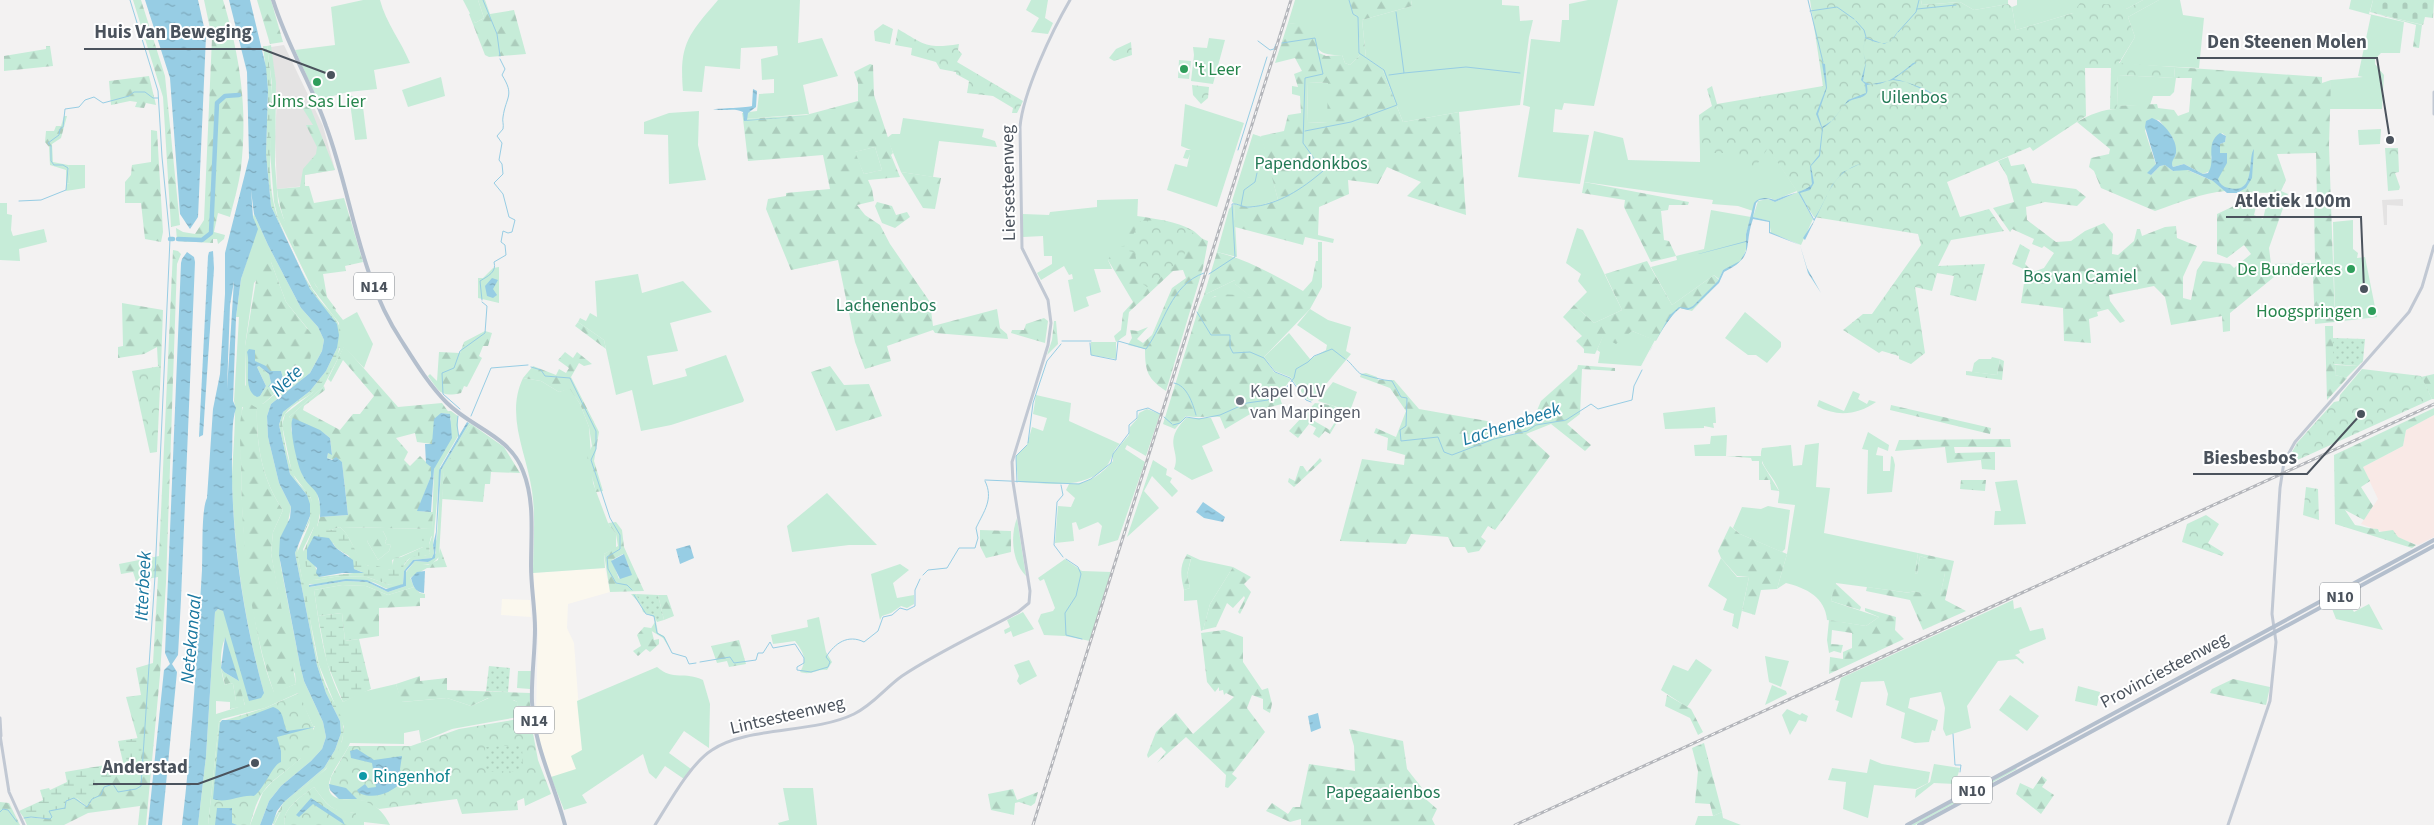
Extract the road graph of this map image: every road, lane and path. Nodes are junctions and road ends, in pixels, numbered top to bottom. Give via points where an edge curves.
1 (273, 0) edge
2 (1070, 0) edge
3 (2434, 92) edge
4 (2434, 114) edge
5 (2434, 246) edge
6 (2434, 540) edge
7 (2434, 546) edge
8 (1029, 581) joint
9 (2274, 627) junction
10 (2275, 632) junction
11 (2156, 690) junction
12 (2156, 696) junction
13 (0, 718) edge
14 (2078, 732) junction
15 (0, 735) edge
16 (2079, 738) junction
17 (1, 742) junction
18 (24, 825) edge
19 (565, 825) edge
20 (655, 825) edge
21 (1908, 825) edge
22 (1919, 825) edge
23 (2228, 825) edge

1 - 19 main road, N14 via 285,38 326,126 384,311 437,392 459,413 503,443 512,452 521,472 528,499 534,610 534,723 542,761
2 - 8 street, Liersesteenweg via 1051,35 1021,117 1022,248 1048,300 1052,322 1012,462
3 - 4 street
5 - 9 street via 2422,287 2409,312 2286,456 2280,488 2272,614
6 - 9 main road, Provinciesteenweg / N10
7 - 10 main road, Provinciesteenweg / N10
8 - 20 street, Lintsesteenweg via 1027,606 903,675 860,711 835,722 738,739 712,750 699,761
9 - 10 street
9 - 11 main road, Provinciesteenweg / N10
10 - 12 main road, Provinciesteenweg / N10
10 - 23 street via 2270,701
11 - 12 main road via 2160,692
11 - 14 main road, Provinciesteenweg / N10
12 - 16 main road, Provinciesteenweg / N10
13 - 17 street
14 - 16 main road via 2075,737
14 - 21 main road, Provinciesteenweg / N10
15 - 17 street
16 - 22 main road, Provinciesteenweg / N10
17 - 18 street via 9,792

